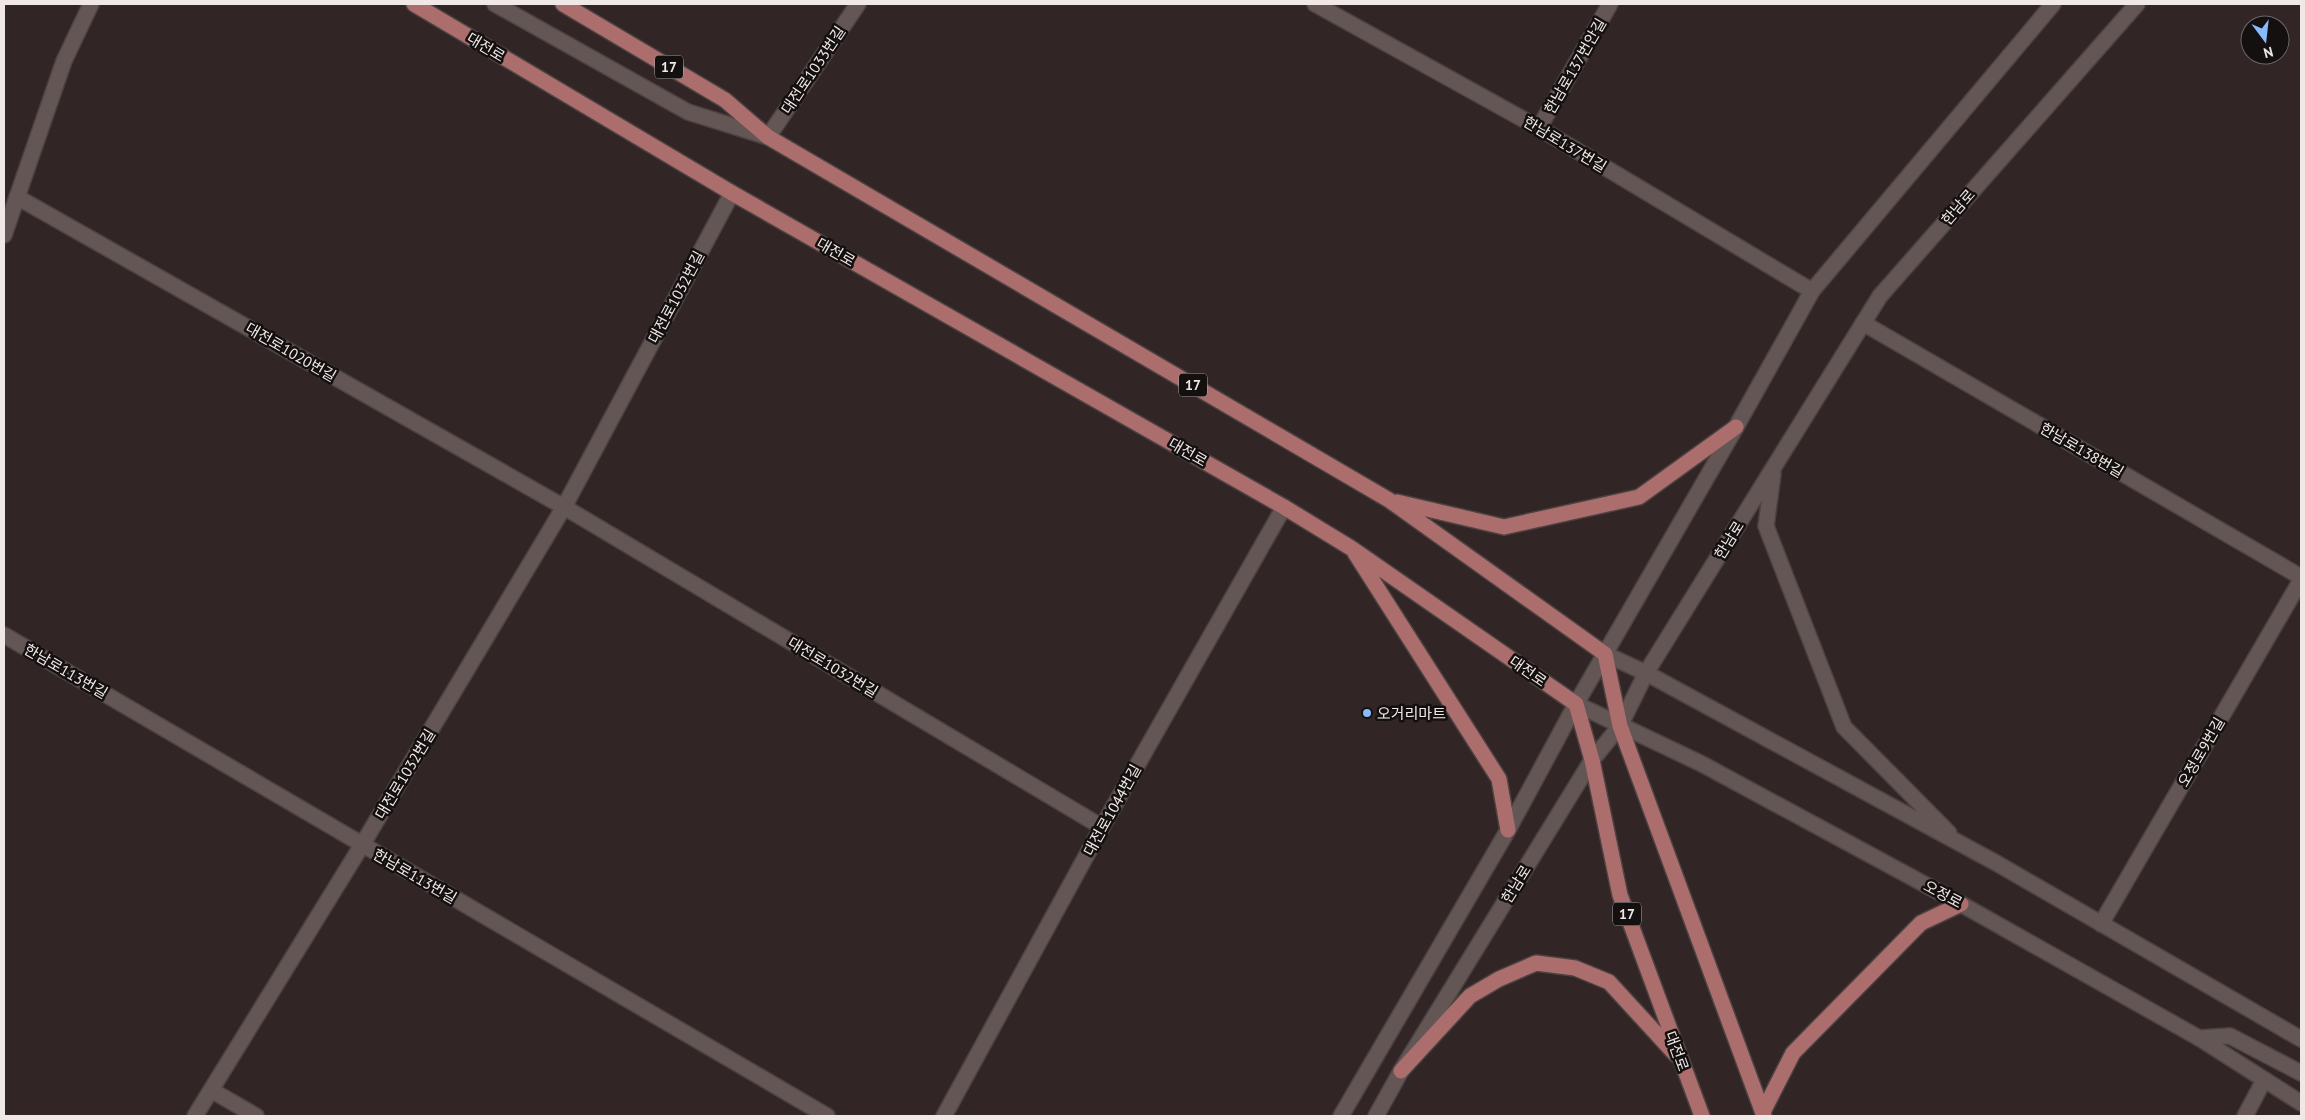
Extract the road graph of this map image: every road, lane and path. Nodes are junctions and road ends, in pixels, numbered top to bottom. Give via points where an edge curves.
1 (90, 4) edge
2 (414, 4) edge
3 (495, 4) edge
4 (563, 4) edge
5 (858, 4) edge
6 (1315, 4) edge
7 (1610, 4) edge
8 (2053, 4) edge
9 (2138, 4) edge
10 (1539, 128) junction
11 (768, 137) junction
12 (732, 193) junction
13 (17, 197) junction
14 (4, 235) edge
15 (1812, 292) junction
16 (1863, 323) junction
17 (1736, 427) junction
18 (1774, 468) junction
19 (1389, 500) junction
20 (564, 507) junction
21 (1284, 507) junction
22 (1351, 548) junction
23 (2301, 579) edge
24 (4, 635) edge
25 (1604, 654) junction
26 (1646, 673) junction
27 (1576, 704) junction
28 (1620, 726) junction
29 (1592, 760) junction
30 (1102, 828) junction
31 (1508, 830) junction
32 (1961, 844) junction
33 (362, 845) junction
34 (1961, 904) junction
35 (2101, 924) junction
36 (2199, 1038) junction
37 (2301, 1039) edge
38 (1681, 1060) junction
39 (1401, 1071) junction
40 (2301, 1073) edge
41 (2264, 1080) junction
42 (211, 1090) junction
43 (2301, 1102) edge
44 (1763, 1114) edge
45 (195, 1116) edge
46 (256, 1116) edge
47 (827, 1116) edge
48 (944, 1116) edge
49 (1340, 1116) edge
50 (1376, 1116) edge
51 (1702, 1116) edge
52 (2244, 1116) edge

1 - 13 street via 64,60
2 - 12 main road, 대전로
3 - 11 street via 688,112
4 - 11 main road, 17 via 725,100
5 - 11 street, 대전로1033번길
6 - 10 street, 한남로137번길
7 - 10 street, 한남로137번안길
8 - 15 street
9 - 16 street, 한남로 via 1880,296
10 - 15 street, 한남로137번길
11 - 19 main road, 17
12 - 20 street, 대전로1032번길
12 - 21 main road, 대전로
13 - 14 street
13 - 20 street, 대전로1020번길
15 - 17 street
16 - 18 street, 한남로
16 - 23 street, 한남로138번길
17 - 19 main road via 1639,497 1504,527
17 - 25 street
18 - 26 street, 한남로
18 - 32 street via 1766,526 1844,727
19 - 25 main road, 17
20 - 30 street, 대전로1032번길
20 - 33 street, 대전로1032번길
21 - 22 main road, 대전로
21 - 30 street, 대전로1044번길
22 - 27 main road, 대전로
22 - 31 main road via 1500,779
23 - 35 street, 오정로9번길
24 - 33 street, 한남로113번길
25 - 26 street
25 - 27 street
25 - 28 main road
26 - 28 street, 한남로
26 - 32 street
27 - 28 street, 오정로
27 - 29 main road, 대전로 / 17
27 - 31 street
28 - 29 street, 한남로
28 - 34 street, 오정로 via 1702,764
28 - 44 main road
29 - 38 main road, 대전로 / 17 via 1620,895
29 - 39 street, 한남로
30 - 48 street, 대전로1044번길
31 - 49 street
32 - 35 street
33 - 42 street, 대전로1032번길
33 - 47 street, 한남로113번길
34 - 36 street, 오정로
34 - 44 main road via 1921,923 1793,1053
35 - 37 street
36 - 40 street via 2230,1036
36 - 41 street, 오정로
38 - 39 main road via 1609,982 1574,968 1536,963 1498,979 1470,996
38 - 51 main road, 대전로 / 17
39 - 50 street, 한남로
41 - 43 street, 오정로
41 - 52 street
42 - 45 street, 대전로1032번길
42 - 46 street

